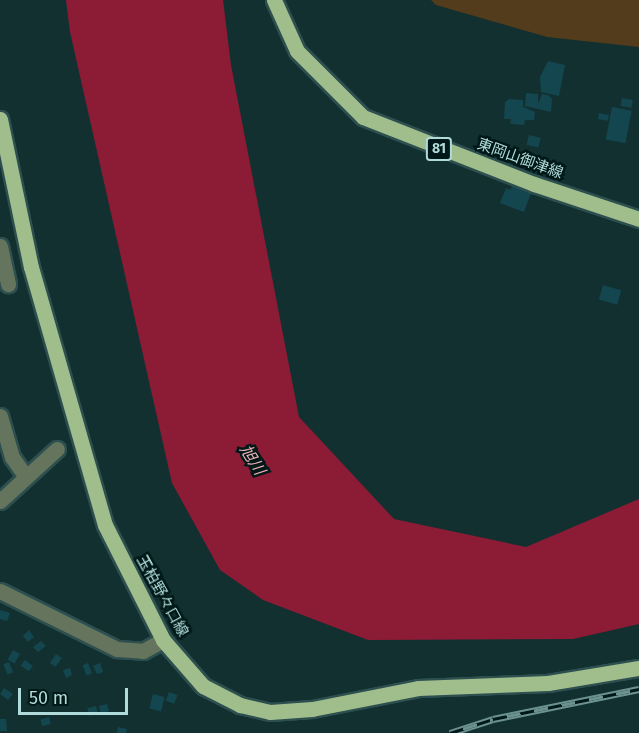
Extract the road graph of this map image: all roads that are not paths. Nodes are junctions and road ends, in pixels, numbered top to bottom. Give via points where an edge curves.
1 (274, 0) edge
2 (0, 119) edge
3 (639, 219) edge
4 (0, 246) edge
5 (8, 284) dead end
6 (0, 416) edge
7 (57, 449) dead end
8 (26, 477) junction
9 (0, 501) edge
10 (0, 591) edge
11 (163, 640) junction
12 (639, 668) edge

1 - 3 main road, 東岡山御津線 / 81 via 297,51 363,117 512,176
2 - 11 main road, 玉柏野々口線 via 31,267 105,525
4 - 5 street
6 - 8 street via 12,457
7 - 8 street
8 - 9 street
10 - 11 street via 117,649 143,651
11 - 12 main road, 玉柏野々口線 via 203,686 240,705 270,712 312,709 418,688 548,683

